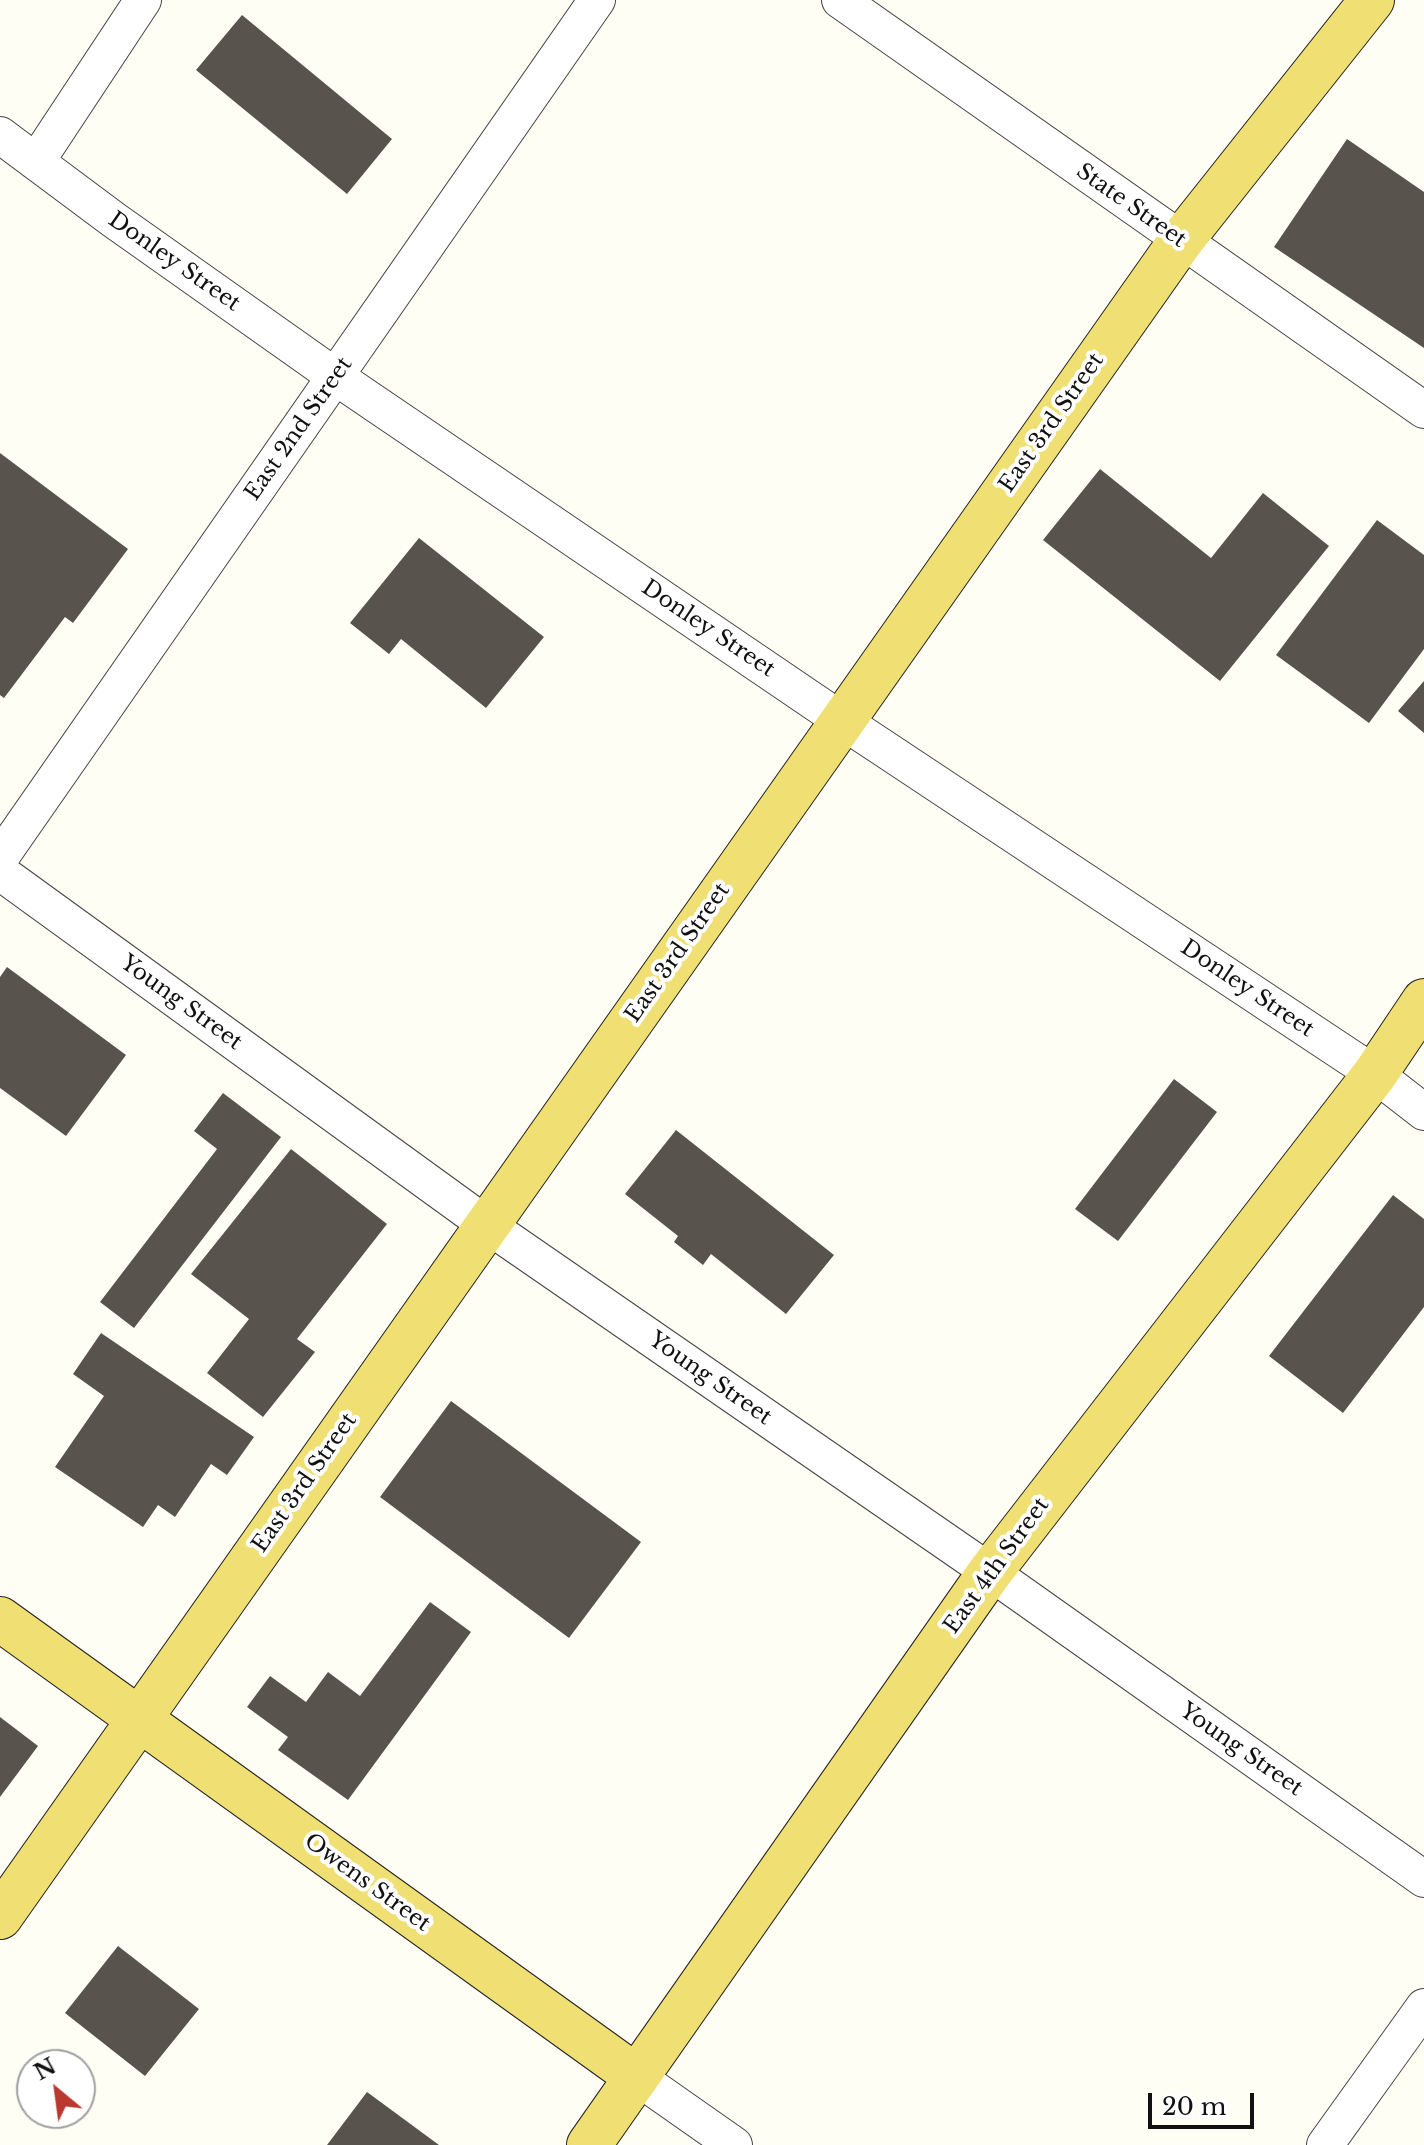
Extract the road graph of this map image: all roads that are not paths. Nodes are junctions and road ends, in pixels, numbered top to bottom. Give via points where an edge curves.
1 (143, 0) edge
2 (597, 0) edge
3 (840, 0) edge
4 (1372, 0) edge
5 (0, 135) edge
6 (36, 162) junction
7 (1180, 242) junction
8 (336, 377) junction
9 (1424, 410) edge
10 (841, 720) junction
11 (0, 858) edge
12 (0, 872) edge
13 (1424, 1001) edge
14 (1375, 1074) junction
15 (1424, 1112) edge
16 (487, 1225) junction
17 (990, 1572) junction
18 (0, 1619) edge
19 (138, 1719) junction
20 (1424, 1879) edge
21 (0, 1917) edge
22 (1424, 2007) edge
23 (637, 2077) junction
24 (589, 2145) edge
25 (734, 2145) edge
26 (1325, 2145) edge

1 - 6 street
2 - 8 street, East 2nd Street
3 - 7 street, State Street
4 - 7 main road, East 3rd Street
5 - 6 street, Donley Street
6 - 8 street, Donley Street
7 - 9 street, State Street
7 - 10 main road, East 3rd Street
8 - 10 street, Donley Street
8 - 11 street, East 2nd Street
10 - 14 street, Donley Street
10 - 16 main road, East 3rd Street
12 - 16 street, Young Street
13 - 14 main road, East 4th Street
14 - 15 street, Donley Street
14 - 17 main road, East 4th Street
16 - 17 street, Young Street
16 - 19 main road, East 3rd Street
17 - 20 street, Young Street
17 - 23 main road, East 4th Street
18 - 19 main road, Owens Street
19 - 21 main road, East 3rd Street
19 - 23 main road, Owens Street
22 - 26 street
23 - 24 main road, East 4th Street
23 - 25 street, Owens Street

